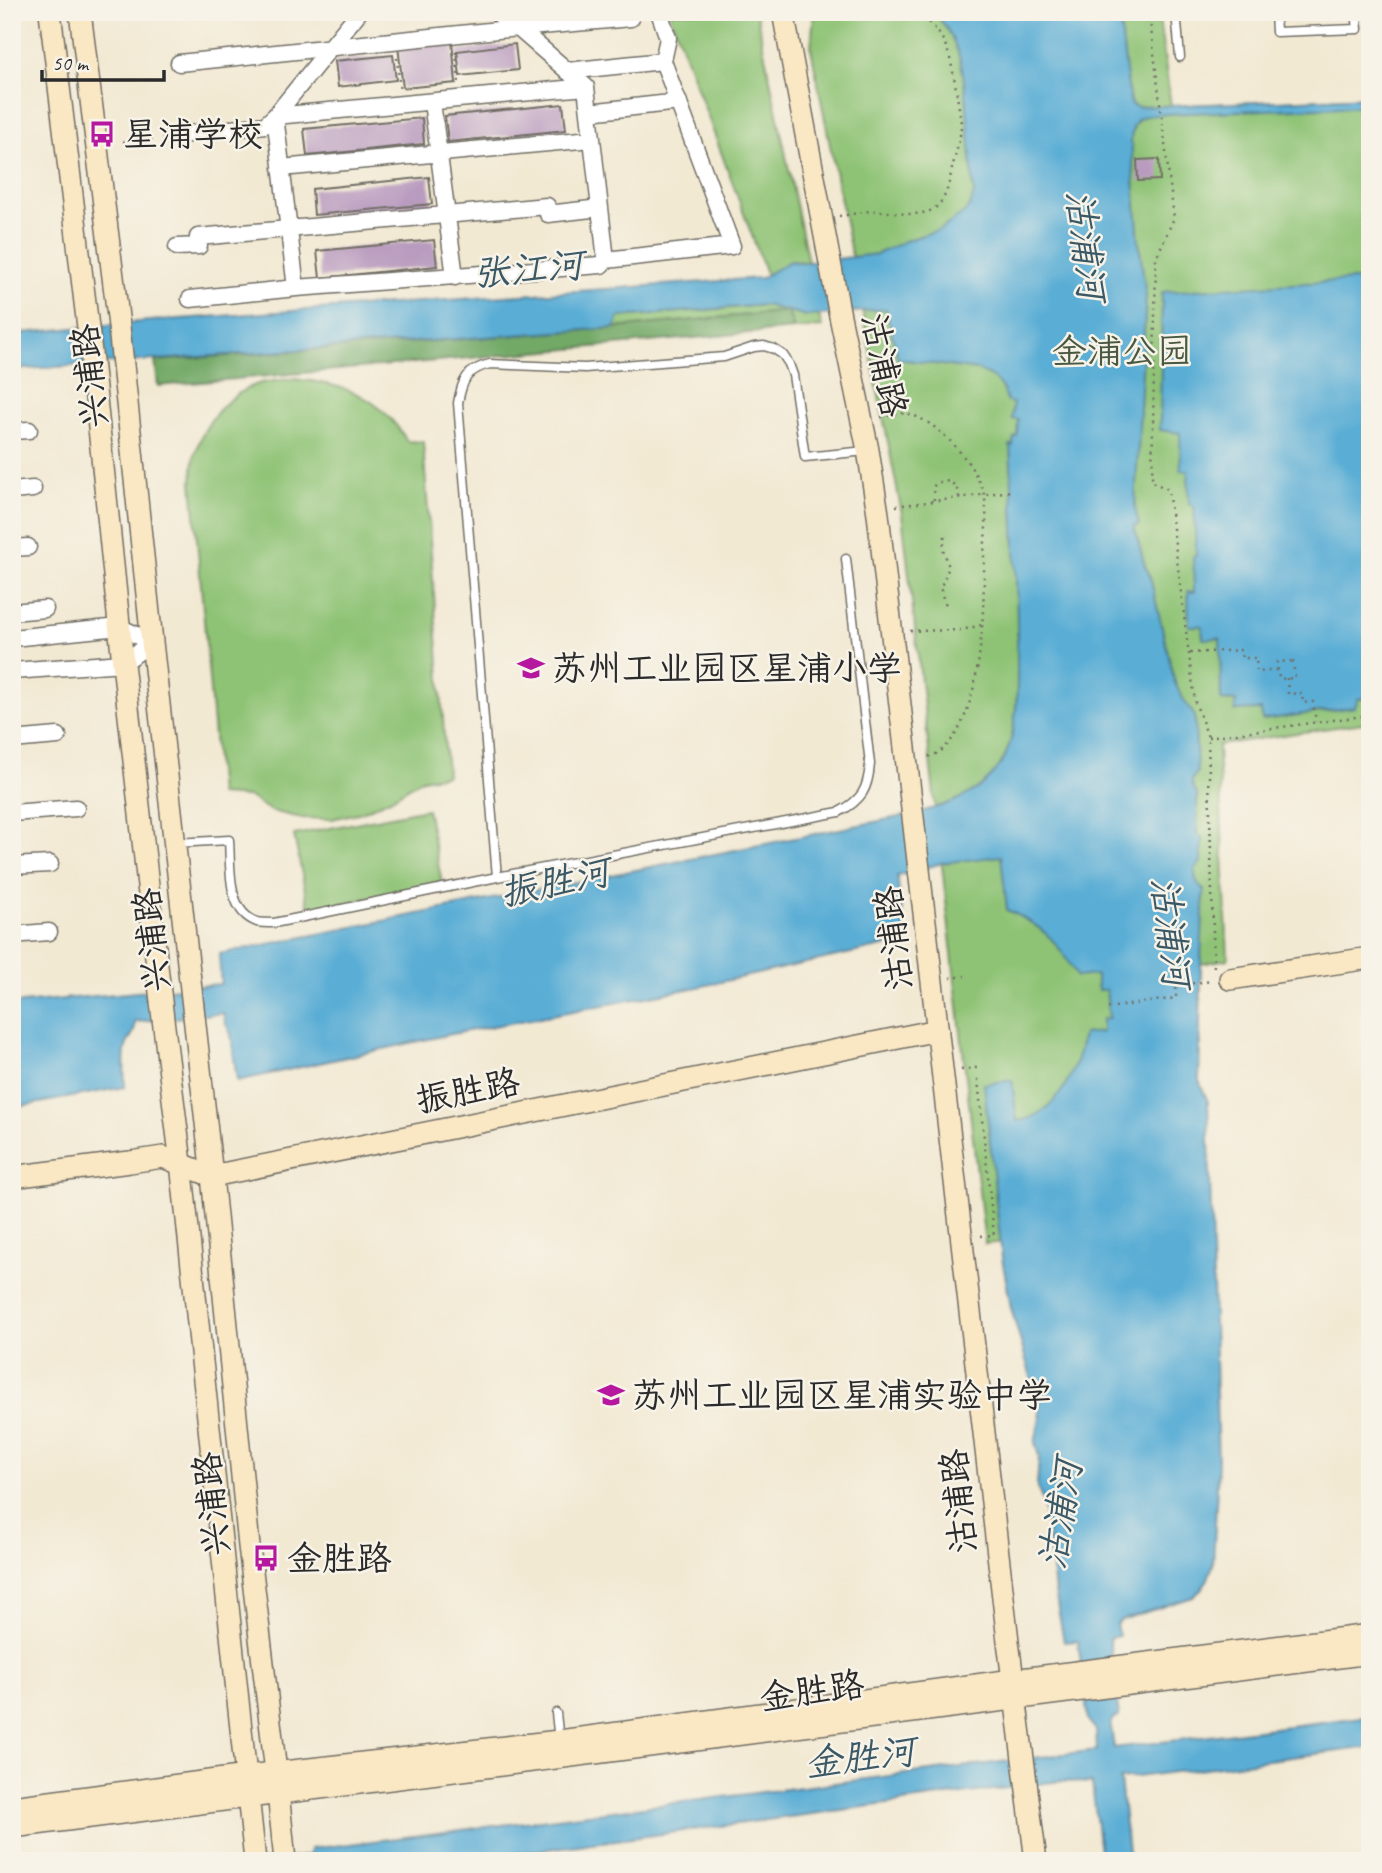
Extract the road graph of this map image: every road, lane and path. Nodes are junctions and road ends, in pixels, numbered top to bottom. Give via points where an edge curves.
1 (50, 12) edge
2 (80, 12) edge
3 (359, 12) edge
4 (496, 12) edge
5 (659, 12) edge
6 (783, 12) edge
7 (834, 12) edge
8 (915, 12) edge
9 (1149, 12) edge
10 (1176, 12) edge
11 (1275, 12) edge
12 (1356, 12) edge
13 (631, 18) dead end
14 (807, 18) dead end
15 (518, 28) junction
16 (454, 34) junction
17 (396, 41) junction
18 (331, 47) junction
19 (1180, 57) dead end
20 (663, 61) junction
21 (180, 63) dead end
22 (567, 71) junction
23 (586, 87) junction
24 (460, 99) junction
25 (432, 102) junction
26 (679, 102) junction
27 (401, 105) junction
28 (589, 112) junction
29 (275, 117) junction
30 (171, 136) joint
31 (592, 139) junction
32 (124, 142) dead end
33 (439, 152) junction
34 (281, 168) junction
35 (1370, 196) edge
36 (600, 208) junction
37 (447, 215) junction
38 (839, 216) dead end
39 (289, 229) junction
40 (1370, 237) edge
41 (177, 247) dead end
42 (606, 260) junction
43 (456, 277) junction
44 (296, 288) junction
45 (190, 299) dead end
46 (880, 417) dead end
47 (868, 450) junction
48 (33, 489) dead end
49 (12, 491) edge
50 (1011, 491) dead end
51 (984, 494) junction
52 (959, 498) junction
53 (934, 500) junction
54 (895, 506) dead end
55 (945, 536) dead end
56 (846, 559) dead end
57 (947, 607) dead end
58 (45, 609) dead end
59 (12, 612) edge
60 (981, 625) junction
61 (119, 627) junction
62 (910, 631) dead end
63 (12, 638) edge
64 (152, 642) junction
65 (1189, 653) junction
66 (123, 663) junction
67 (1278, 670) junction
68 (12, 671) edge
69 (1287, 678) junction
70 (1370, 715) edge
71 (1316, 722) junction
72 (58, 736) dead end
73 (1208, 737) junction
74 (12, 740) edge
75 (924, 758) dead end
76 (76, 808) dead end
77 (12, 813) edge
78 (175, 843) junction
79 (50, 864) dead end
80 (12, 866) edge
81 (497, 877) junction
82 (49, 932) dead end
83 (12, 935) edge
84 (1370, 958) edge
85 (965, 976) dead end
86 (950, 978) dead end
87 (1230, 979) dead end
88 (1108, 1008) dead end
89 (937, 1030) junction
90 (982, 1067) dead end
91 (961, 1070) dead end
92 (983, 1080) dead end
93 (181, 1163) junction
94 (212, 1176) junction
95 (12, 1177) edge
96 (981, 1237) dead end
97 (1370, 1635) edge
98 (1370, 1653) edge
99 (1127, 1676) junction
100 (1014, 1689) junction
101 (556, 1713) dead end
102 (560, 1750) junction
103 (276, 1772) junction
104 (247, 1776) junction
105 (279, 1794) junction
106 (249, 1798) junction
107 (12, 1807) edge
108 (12, 1827) edge
109 (285, 1859) edge
110 (255, 1860) edge
111 (1036, 1861) edge

1 - 61 main road, 兴浦路
2 - 64 main road, 兴浦路
3 - 18 street
4 - 15 street
5 - 20 street via 668,38
6 - 47 main road, 沽浦路
7 - 14 path
8 - 38 path via 938,31 951,58 961,124 947,188 935,208 925,212
9 - 65 path via 1174,218 1156,258 1152,482 1168,489
10 - 19 lane
11 - 12 lane via 1276,32 1358,29
13 - 15 street
15 - 16 street
15 - 22 street
16 - 17 street
16 - 24 path
17 - 18 street
17 - 27 path
18 - 21 street
18 - 29 street
20 - 22 street
20 - 26 street
22 - 23 street
23 - 24 street
23 - 28 street
24 - 25 street
25 - 27 street
25 - 33 street
26 - 28 street
26 - 42 street via 732,246
27 - 29 street
28 - 31 street
29 - 30 street via 265,125
29 - 34 street
30 - 32 path
31 - 33 street
31 - 36 street
33 - 34 street
33 - 37 street
34 - 39 street
35 - 40 path via 1362,217
36 - 37 street via 548,214 547,206
36 - 42 street
37 - 39 street
37 - 43 street
39 - 41 street via 198,237 199,246
39 - 44 street
42 - 43 street via 601,265
43 - 44 street
44 - 45 street
46 - 51 path via 909,414 937,428 973,471
47 - 81 lane via 806,457 789,363 764,346 724,357 585,368 490,364 470,372 458,403
47 - 89 main road, 沽浦路
48 - 49 street
50 - 51 path
51 - 52 path
51 - 60 path
52 - 53 path
52 - 53 path via 954,484 940,481 933,487
53 - 54 path
55 - 57 path via 943,549 949,568 940,593
56 - 81 lane via 870,764 869,780 853,804 839,811
58 - 59 street
60 - 62 path
60 - 75 path via 975,686 964,720 944,748
61 - 63 street
61 - 64 street
61 - 66 main road, 兴浦路
64 - 66 street
64 - 78 main road, 兴浦路
65 - 67 path via 1241,650 1242,658 1256,658 1257,672
65 - 73 path via 1195,702
66 - 68 street
66 - 93 main road, 兴浦路
67 - 69 path via 1279,679
67 - 69 path via 1277,662 1293,661 1294,678
69 - 71 path via 1289,694 1302,693 1303,703 1313,702
70 - 71 path
71 - 73 path
72 - 74 street
73 - 88 path via 1214,981 1176,985 1176,998
76 - 77 street
78 - 81 lane via 229,840 236,903 244,915 258,922 274,923
78 - 94 main road, 兴浦路
79 - 80 street
82 - 83 street
84 - 87 main road
85 - 86 path
89 - 94 main road, 振胜路
89 - 100 main road, 沽浦路
90 - 91 path
92 - 96 path via 978,1080 995,1235
93 - 94 main road
93 - 95 main road via 163,1157
93 - 104 main road, 兴浦路
94 - 103 main road, 兴浦路
97 - 99 main road, 金胜路
98 - 99 main road, 金胜路
99 - 100 main road, 金胜路
100 - 102 main road, 金胜路
100 - 111 main road, 沽浦路
101 - 102 lane
102 - 103 main road, 金胜路
102 - 105 main road, 金胜路
103 - 104 main road, 金胜路
103 - 105 main road, 兴浦路
104 - 106 main road, 兴浦路
104 - 107 main road, 金胜路
105 - 106 main road, 金胜路
105 - 109 main road, 兴浦路
106 - 108 main road, 金胜路
106 - 110 main road, 兴浦路

